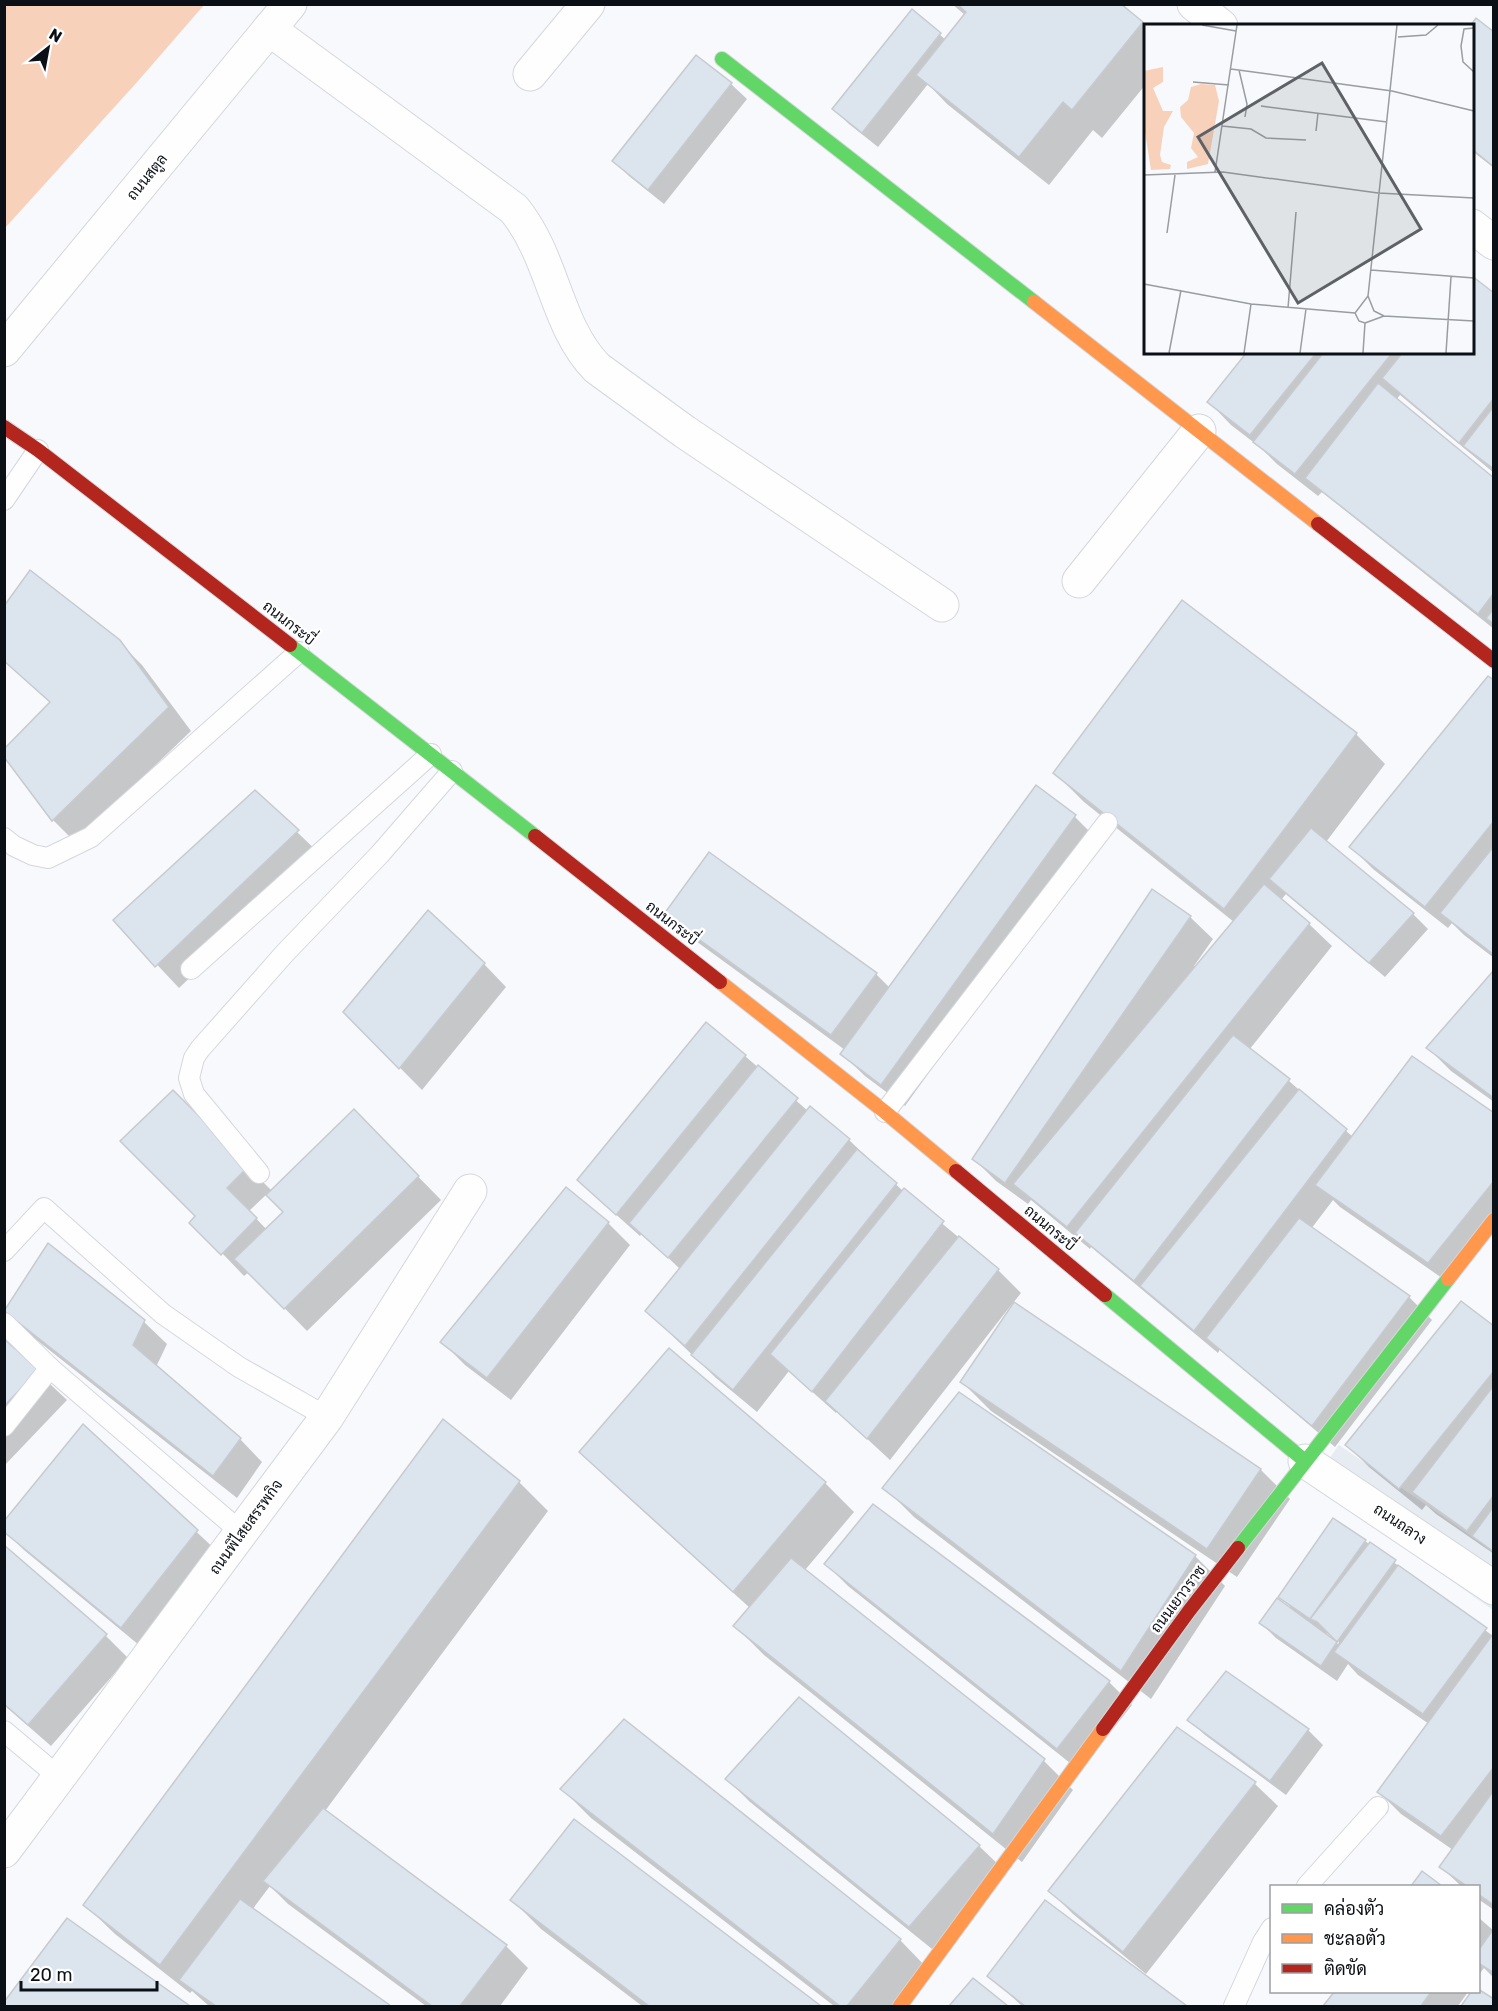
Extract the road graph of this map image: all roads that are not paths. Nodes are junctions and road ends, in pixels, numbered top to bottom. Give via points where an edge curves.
1 (290, 4) edge
2 (588, 4) edge
3 (1194, 4) edge
4 (1219, 24) edge
5 (269, 29) junction
6 (722, 59) dead end
7 (530, 74) dead end
8 (1474, 227) edge
9 (1494, 243) edge
10 (4, 350) edge
11 (4, 428) edge
12 (1199, 431) junction
13 (38, 450) junction
14 (4, 500) edge
15 (1079, 581) dead end
16 (942, 605) dead end
17 (299, 652) junction
18 (1494, 661) edge
19 (430, 754) junction
20 (452, 771) junction
21 (1107, 823) dead end
22 (4, 838) edge
23 (191, 969) dead end
24 (885, 1112) junction
25 (259, 1173) dead end
26 (470, 1191) dead end
27 (1494, 1220) edge
28 (4, 1251) edge
29 (4, 1323) edge
30 (50, 1368) junction
31 (327, 1416) junction
32 (4, 1425) edge
33 (1305, 1461) junction
34 (241, 1532) junction
35 (1494, 1588) edge
36 (4, 1731) edge
37 (60, 1778) junction
38 (1378, 1807) dead end
39 (4, 1851) edge
40 (1309, 1885) edge
41 (1270, 1931) edge
42 (900, 2007) edge
43 (1234, 2007) edge

1 - 5 street, ถนนสตูล
2 - 7 street
3 - 4 street
5 - 10 street, ถนนสตูล
5 - 16 street via 514,209 544,260 574,340 597,368
6 - 12 street
8 - 9 street
11 - 13 street, ถนนกระบี่
12 - 15 street
12 - 18 street
13 - 14 lane
13 - 17 street, ถนนกระบี่
17 - 19 street, ถนนกระบี่
17 - 22 lane via 91,837 48,858 33,855
19 - 20 street, ถนนกระบี่
19 - 23 lane
20 - 24 street, ถนนกระบี่
20 - 25 lane via 194,1058 189,1078 194,1094
21 - 24 lane
24 - 33 street, ถนนกระบี่
26 - 31 street, ถนนพิไสยสรรพกิจ
27 - 33 street, ถนนเยาวราช
28 - 31 lane via 44,1208 163,1314 239,1367
29 - 30 lane
30 - 32 lane
30 - 34 lane
31 - 34 street, ถนนพิไสยสรรพกิจ
33 - 35 street, ถนนถลาง
33 - 42 street, ถนนเยาวราช via 1189,1611
34 - 37 street, ถนนพิไสยสรรพกิจ
36 - 37 lane
37 - 39 street, ถนนพิไสยสรรพกิจ
38 - 40 lane
41 - 43 lane

